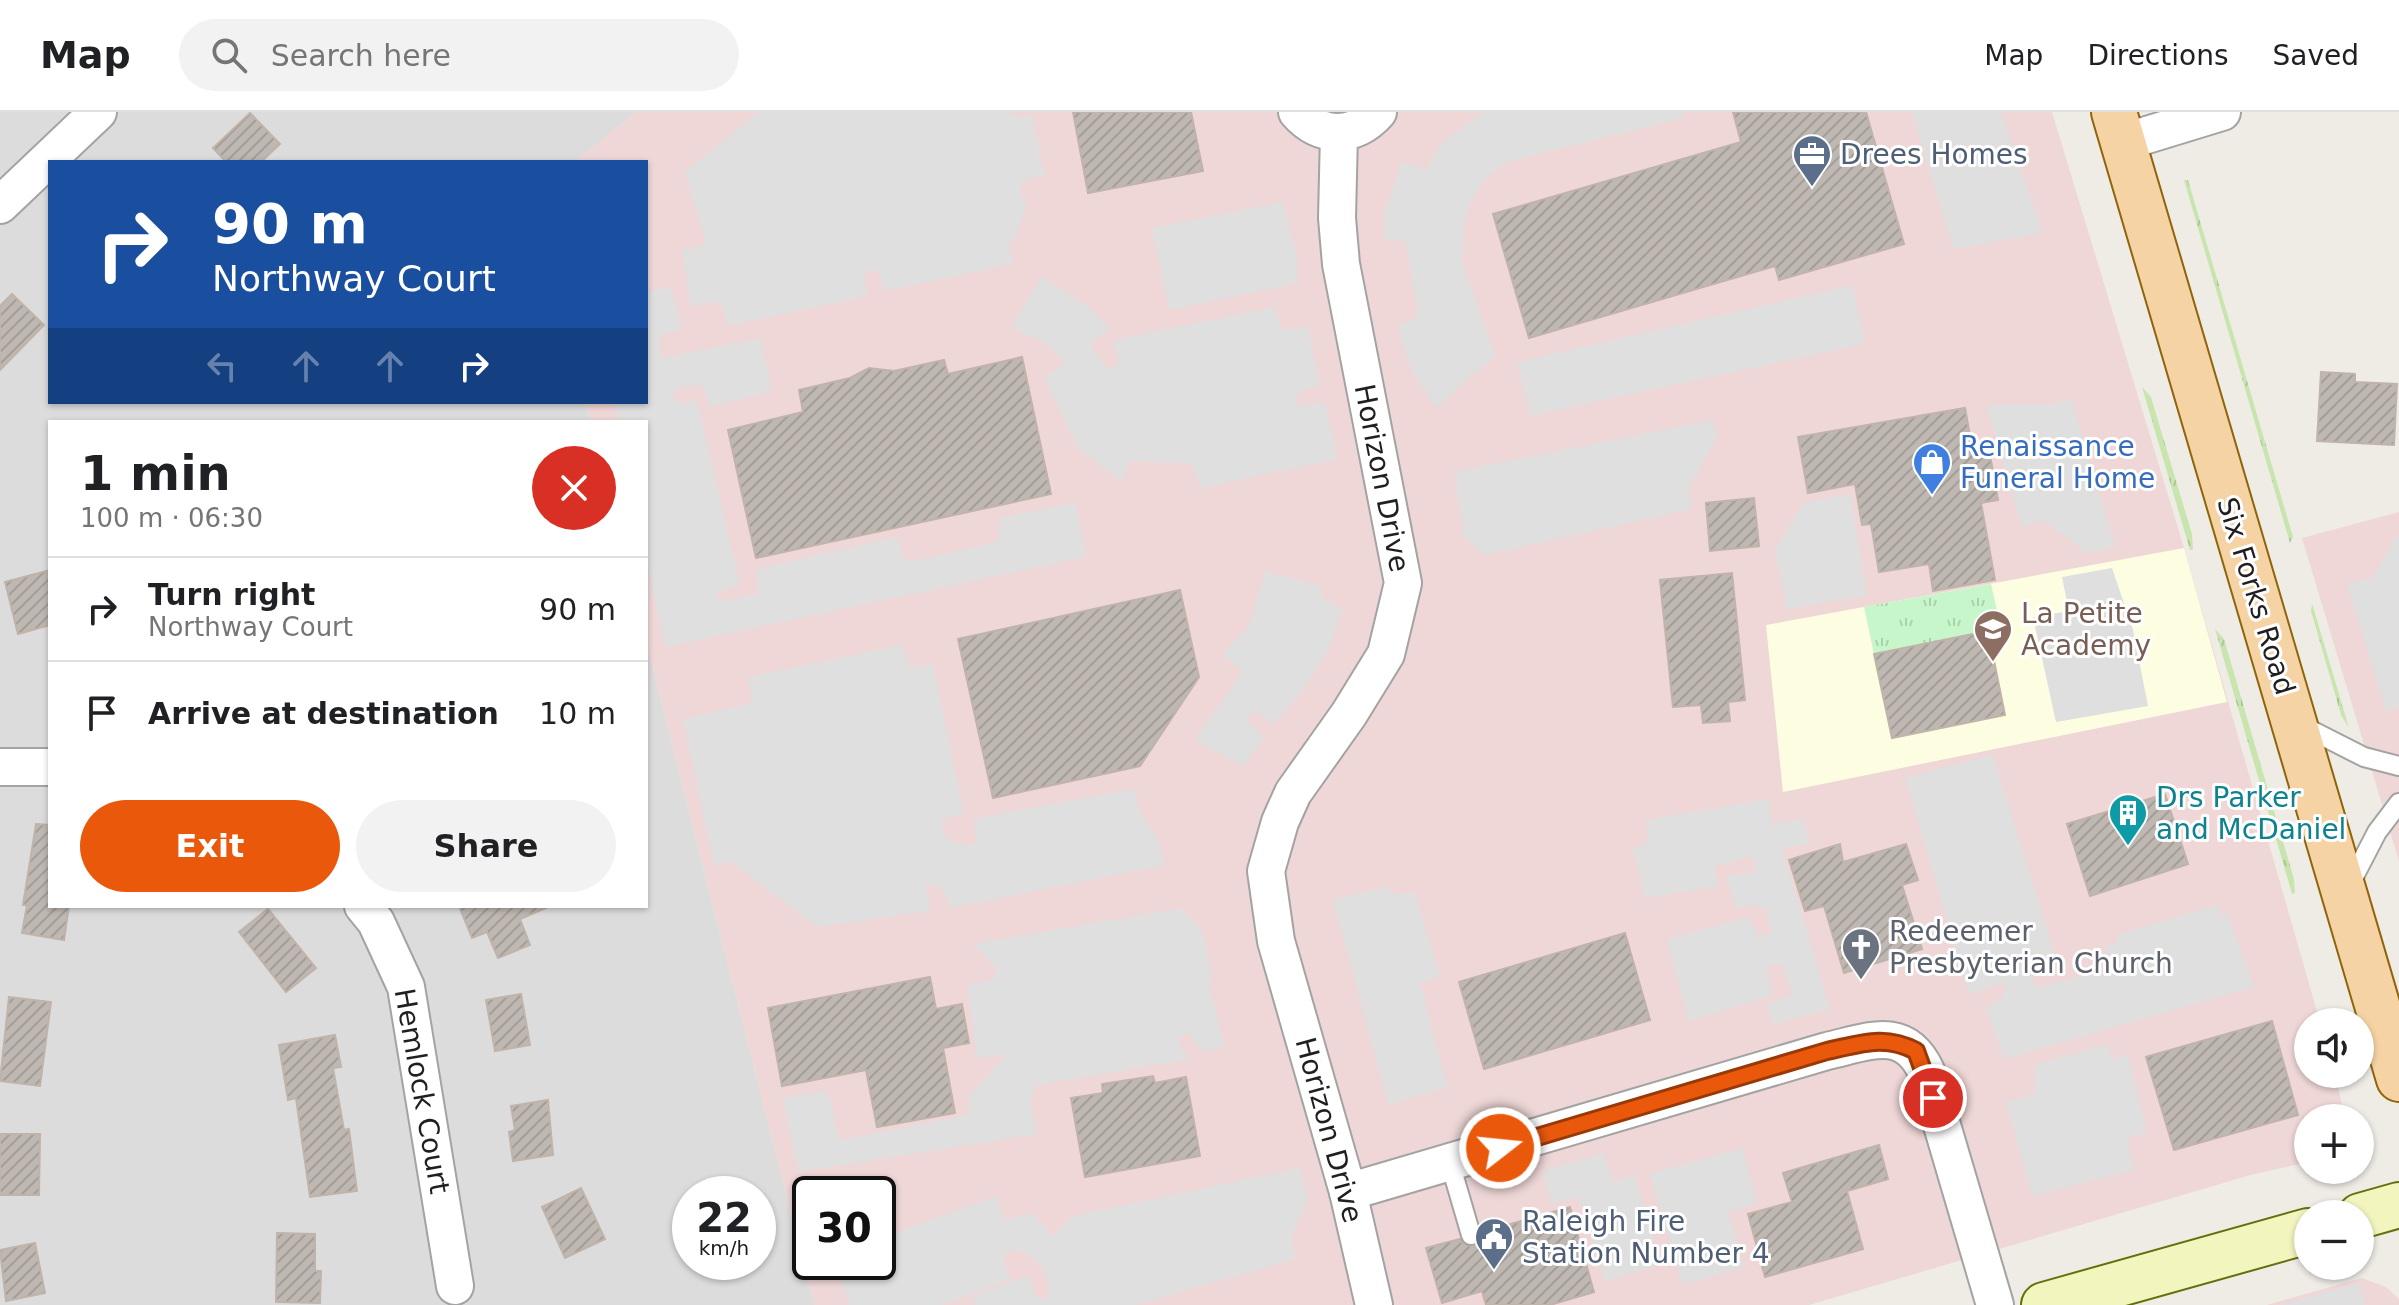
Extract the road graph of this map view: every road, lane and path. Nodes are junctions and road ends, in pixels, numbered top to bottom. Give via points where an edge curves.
1 (98, 112) edge
2 (1297, 112) edge
3 (1378, 112) edge
4 (2222, 112) edge
5 (2119, 127) edge
6 (1339, 133) junction
7 (0, 205) edge
8 (2294, 721) junction
9 (2399, 766) edge
10 (0, 767) edge
11 (48, 767) edge
12 (2399, 803) edge
13 (2344, 895) junction
14 (365, 908) edge
15 (2399, 1079) edge
16 (1450, 1163) junction
17 (1348, 1192) junction
18 (2399, 1205) edge
19 (2374, 1212) edge
20 (1471, 1235) dead end
21 (2294, 1235) edge
22 (455, 1286) dead end
23 (1374, 1305) edge
24 (1995, 1305) edge
25 (2044, 1305) edge

1 - 7 street
2 - 6 street via 1323,132
3 - 6 street via 1361,126
4 - 5 street
5 - 8 main road, Six Forks Road
6 - 17 street, Horizon Drive via 1341,264 1403,583 1386,654 1293,793 1266,871 1276,941
8 - 9 lane via 2364,757
8 - 13 main road, Six Forks Road
10 - 11 street
12 - 13 lane via 2377,832
13 - 15 main road, Six Forks Road
14 - 22 street, Hemlock Court via 406,987
16 - 17 street
16 - 20 lane
16 - 24 street via 1827,1051 1882,1039 1901,1043 1916,1051 1926,1071
17 - 23 street, Horizon Drive
18 - 19 street
21 - 25 street

